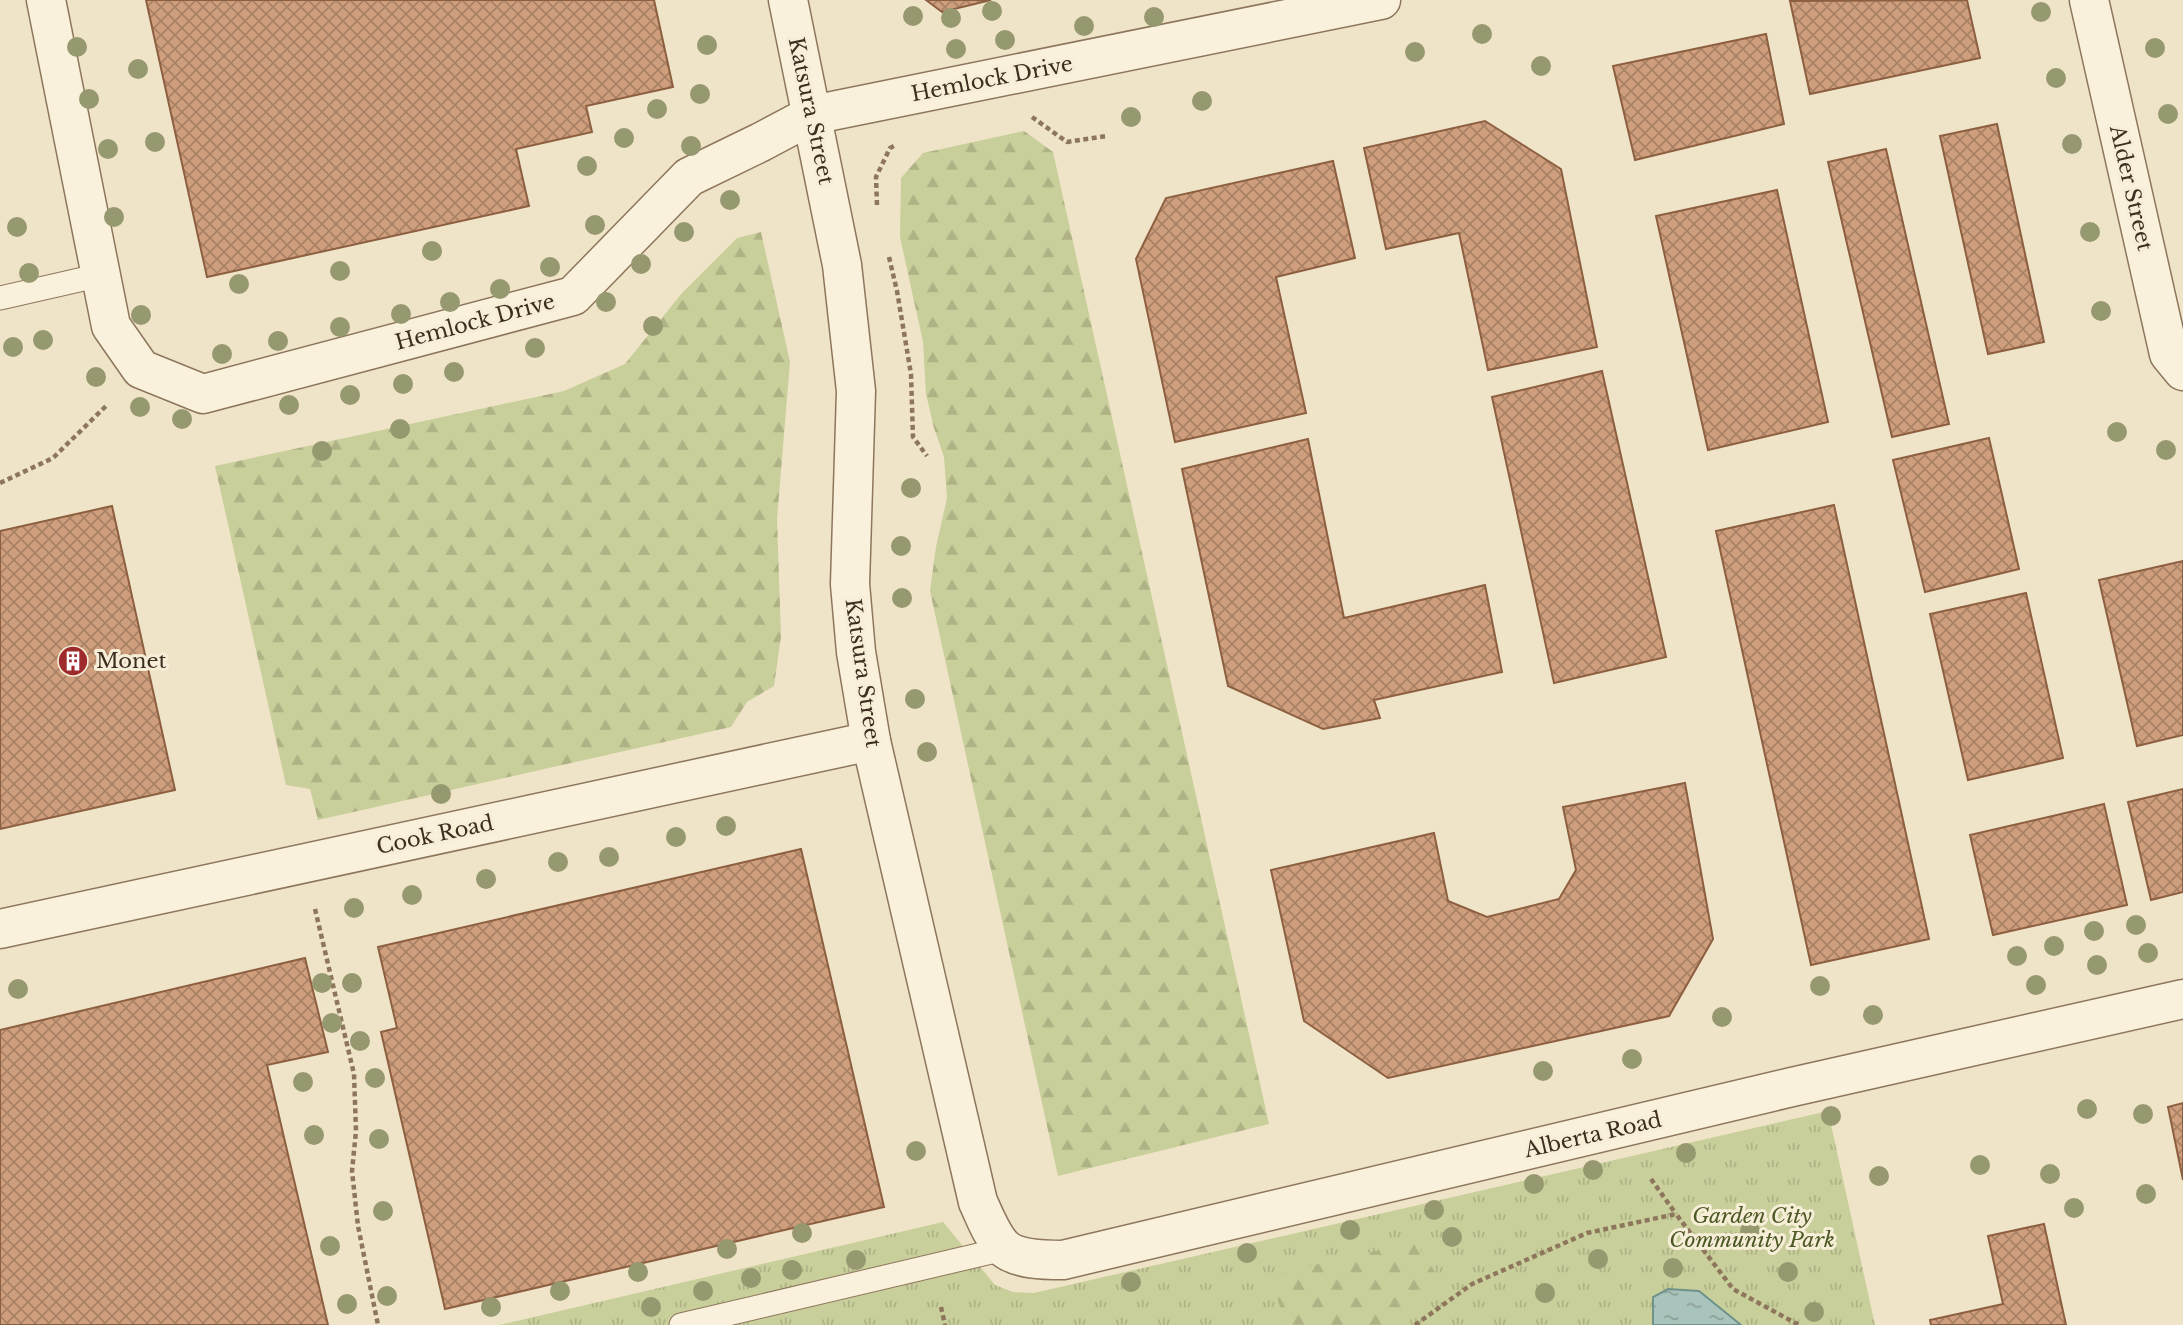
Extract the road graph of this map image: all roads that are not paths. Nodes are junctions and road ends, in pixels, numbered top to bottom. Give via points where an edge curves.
1 (47, 0) edge
2 (788, 0) edge
3 (1381, 0) edge
4 (2090, 0) edge
5 (812, 115) junction
6 (101, 275) junction
7 (0, 298) edge
8 (2183, 371) edge
9 (871, 741) junction
10 (0, 929) edge
11 (2183, 999) edge
12 (1004, 1249) junction
13 (681, 1325) edge

1 - 6 street, Hemlock Drive
2 - 5 street, Katsura Street
3 - 5 street, Hemlock Drive
4 - 8 street, Alder Street via 2169,354
5 - 6 street, Hemlock Drive via 689,177 573,296 203,394 141,369 111,326
5 - 9 street, Katsura Street via 842,265 856,391 850,584
6 - 7 lane
9 - 10 street, Cook Road
9 - 12 street, Katsura Street via 978,1202
11 - 12 street, Alberta Road via 1063,1260 1030,1259
12 - 13 lane

